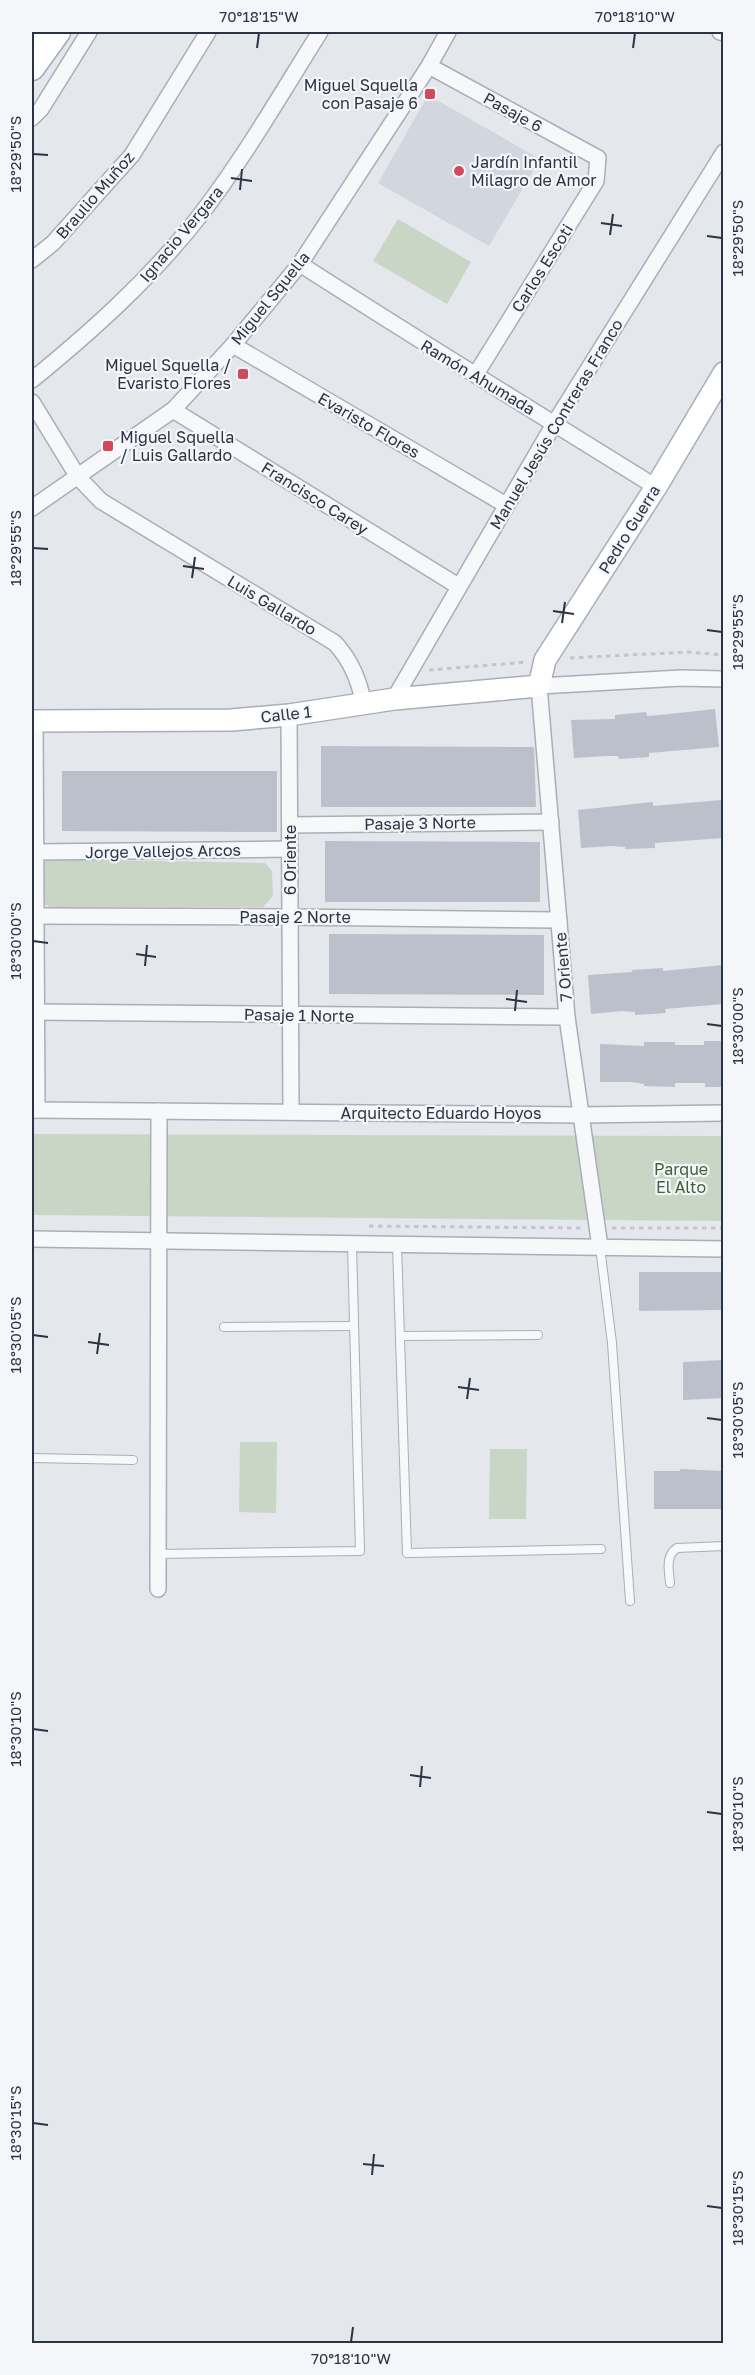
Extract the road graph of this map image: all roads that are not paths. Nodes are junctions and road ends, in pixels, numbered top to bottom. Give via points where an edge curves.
1 (58, 32) edge
2 (89, 32) edge
3 (208, 32) edge
4 (320, 32) edge
5 (448, 32) edge
6 (429, 66) junction
7 (32, 68) edge
8 (32, 118) edge
9 (723, 152) edge
10 (598, 158) joint
11 (32, 260) edge
12 (300, 264) junction
13 (233, 345) junction
14 (723, 373) edge
15 (476, 374) junction
16 (32, 380) edge
17 (32, 402) edge
18 (173, 410) junction
19 (554, 423) junction
20 (78, 477) junction
21 (656, 487) junction
22 (506, 505) junction
23 (32, 508) edge
24 (458, 586) junction
25 (723, 679) edge
26 (539, 686) junction
27 (393, 699) junction
28 (364, 703) junction
29 (289, 715) junction
30 (33, 721) edge
31 (551, 822) junction
32 (290, 825) junction
33 (34, 830) edge
34 (290, 849) junction
35 (36, 852) junction
36 (34, 916) edge
37 (290, 916) junction
38 (559, 920) junction
39 (34, 1012) edge
40 (291, 1015) junction
41 (567, 1017) junction
42 (34, 1110) edge
43 (159, 1112) junction
44 (291, 1112) junction
45 (723, 1113) edge
46 (579, 1114) junction
47 (32, 1239) edge
48 (159, 1241) junction
49 (352, 1245) junction
50 (397, 1245) junction
51 (600, 1247) junction
52 (723, 1249) edge
53 (354, 1326) junction
54 (224, 1327) dead end
55 (538, 1335) dead end
56 (401, 1336) junction
57 (32, 1458) edge
58 (133, 1460) dead end
59 (723, 1546) edge
60 (601, 1549) dead end
61 (158, 1554) junction
62 (670, 1583) dead end
63 (158, 1589) dead end
64 (630, 1601) dead end

1 - 7 main road
2 - 8 street
3 - 11 street, Braulio Muñoz via 132,155 53,243
4 - 16 street, Ignacio Vergara via 197,219 133,291
5 - 6 street, Miguel Squella
6 - 10 street, Pasaje 6
6 - 12 street, Miguel Squella
9 - 19 street, Manuel Jesús Contreras Franco
10 - 15 street, Carlos Escoti via 596,181
12 - 13 street, Miguel Squella
12 - 15 street, Ramón Ahumada
13 - 18 street, Miguel Squella
13 - 22 street, Evaristo Flores
14 - 21 street, Pedro Guerra
15 - 19 street, Ramón Ahumada
17 - 20 street, Luis Gallardo
18 - 20 street, Miguel Squella
18 - 24 street, Francisco Carey
19 - 21 street, Ramón Ahumada
19 - 22 street, Manuel Jesús Contreras Franco
20 - 23 street, Miguel Squella
20 - 28 street, Luis Gallardo via 101,501 334,643 357,676
21 - 26 street, Pedro Guerra via 545,660
22 - 24 street, Manuel Jesús Contreras Franco
24 - 27 street, Manuel Jesús Contreras Franco
25 - 26 street
26 - 27 street, Calle 1
26 - 31 street, 7 Oriente
27 - 28 street, Calle 1
28 - 29 street, Calle 1
29 - 30 street, Calle 1 via 231,720
29 - 32 street, 6 Oriente
30 - 33 street
31 - 32 street, Pasaje 3 Norte
31 - 38 street, 7 Oriente
32 - 34 street, 6 Oriente
33 - 35 street
34 - 35 street, Jorge Vallejos Arcos
34 - 37 street, 6 Oriente
35 - 36 street
36 - 37 street, Pasaje 2 Norte
36 - 39 street
37 - 38 street, Pasaje 2 Norte
37 - 40 street, 6 Oriente
38 - 41 street, 7 Oriente
39 - 40 street, Pasaje 1 Norte
39 - 42 street
40 - 41 street, Pasaje 1 Norte
40 - 44 street, 6 Oriente
41 - 46 street, 7 Oriente
42 - 43 street, Arquitecto Eduardo Hoyos
43 - 44 street, Arquitecto Eduardo Hoyos
43 - 48 street
44 - 46 street, Arquitecto Eduardo Hoyos
45 - 46 street, Arquitecto Eduardo Hoyos
46 - 51 street, 7 Oriente
47 - 48 street
48 - 49 street
48 - 61 street
49 - 50 street
49 - 53 lane
50 - 51 street
50 - 56 lane
51 - 52 street
51 - 64 lane via 612,1343
53 - 54 lane
53 - 61 lane via 360,1551
55 - 56 lane
56 - 60 lane via 407,1553
57 - 58 lane
59 - 62 lane via 672,1551
61 - 63 street

